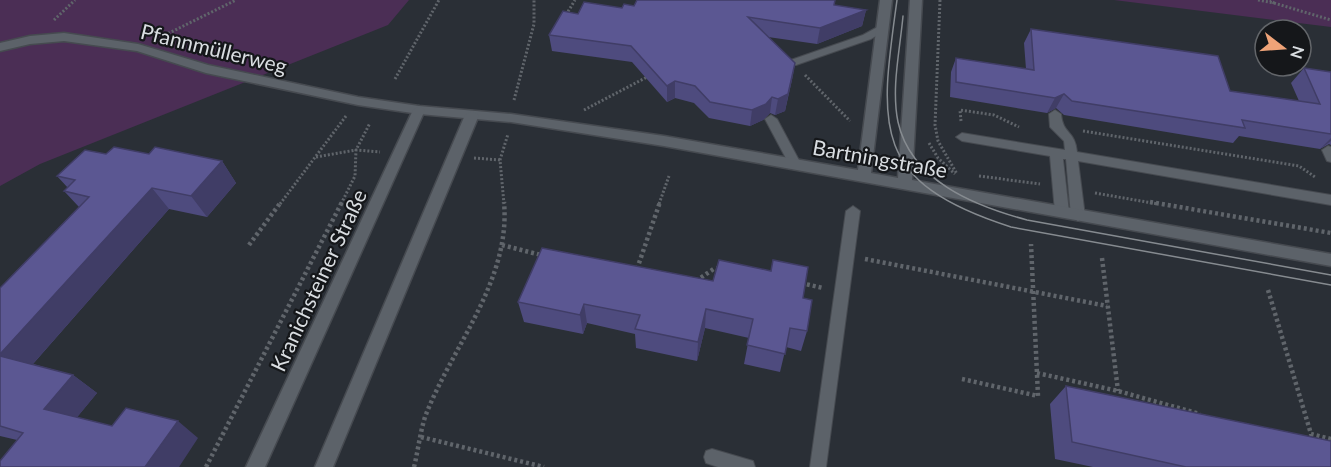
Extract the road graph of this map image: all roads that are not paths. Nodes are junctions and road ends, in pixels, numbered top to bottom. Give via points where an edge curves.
1 (886, 0) edge
2 (916, 0) edge
3 (883, 27) junction
4 (0, 47) edge
5 (792, 63) edge
6 (419, 110) junction
7 (1055, 114) edge
8 (472, 115) junction
9 (771, 119) edge
10 (962, 137) road end
11 (1056, 153) junction
12 (1070, 155) junction
13 (795, 164) junction
14 (864, 176) junction
15 (904, 183) junction
16 (1331, 200) edge
17 (853, 211) dead end
18 (1062, 213) junction
19 (1078, 216) junction
20 (1331, 260) edge
21 (712, 457) dead end
22 (255, 467) edge
23 (324, 467) edge
24 (747, 467) edge
25 (818, 467) edge

1 - 3 street
2 - 15 street
3 - 5 lane via 867,37
3 - 14 street
4 - 6 street, Pfannmüllerweg via 64,37 138,48 206,69
6 - 8 street, Bartningstraße
6 - 22 street, Kranichsteiner Straße
7 - 12 lane via 1056,127 1070,140
8 - 13 street, Bartningstraße via 553,124
8 - 23 street
9 - 13 lane
10 - 11 lane
11 - 12 lane
11 - 18 lane
12 - 16 lane
12 - 19 lane
13 - 14 street, Bartningstraße
14 - 15 street, Bartningstraße
15 - 18 street, Bartningstraße
17 - 25 lane
18 - 19 street, Bartningstraße
19 - 20 street, Bartningstraße
21 - 24 lane

